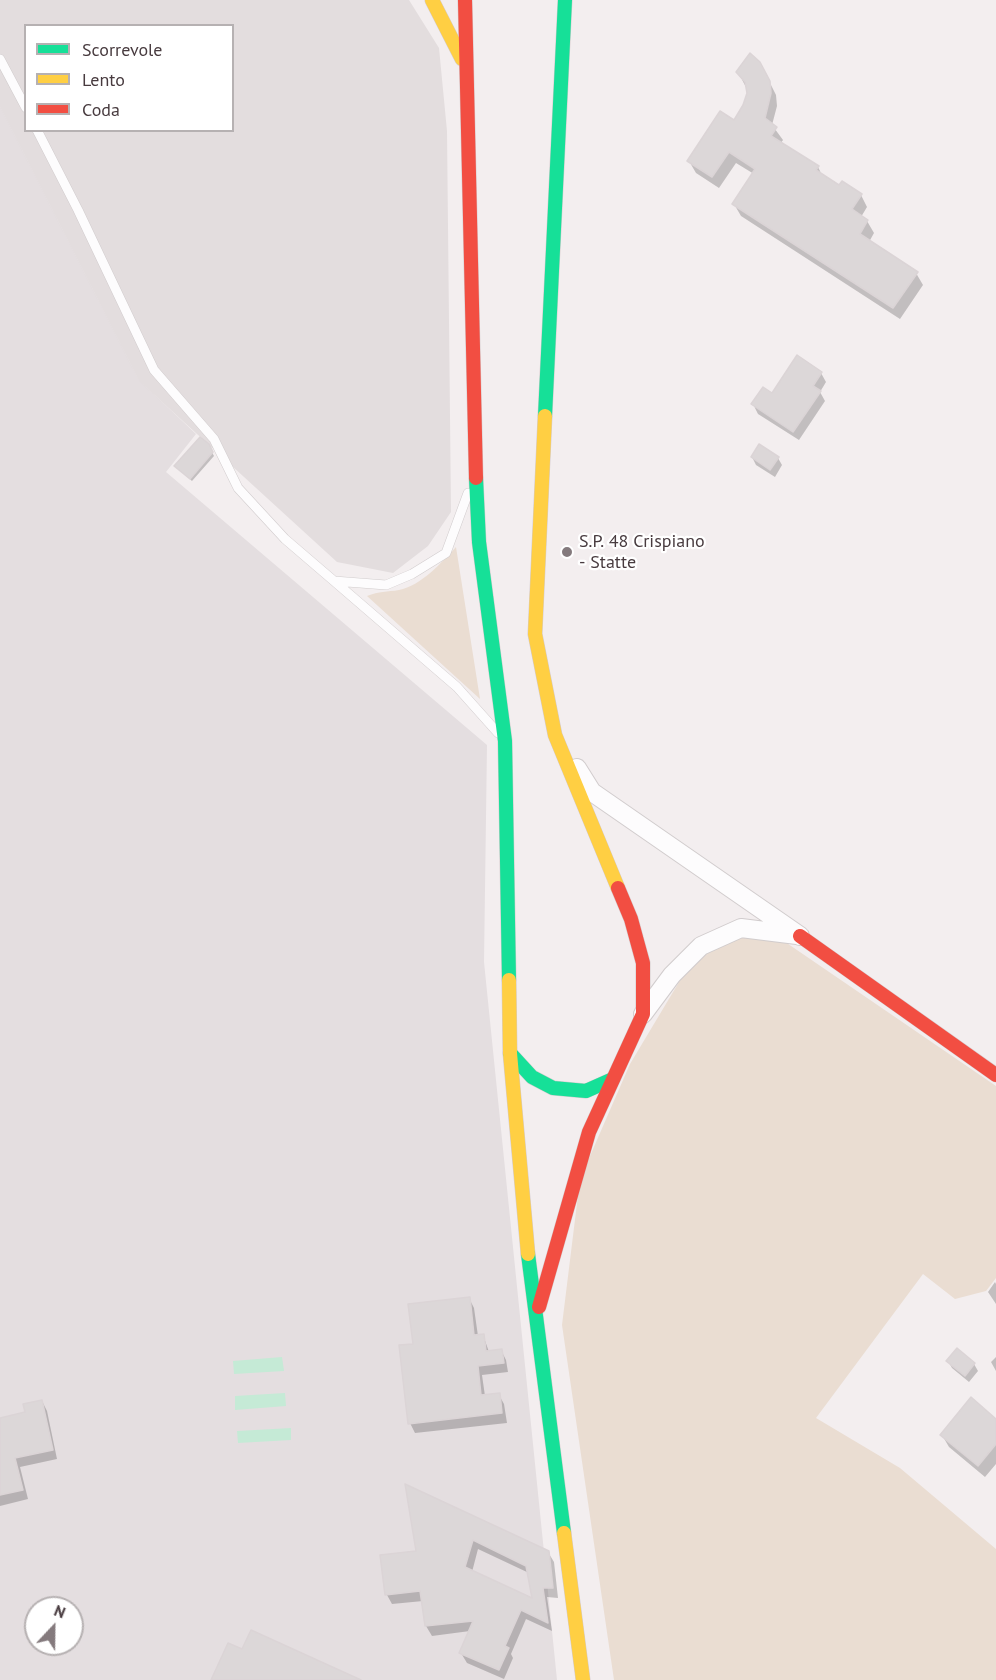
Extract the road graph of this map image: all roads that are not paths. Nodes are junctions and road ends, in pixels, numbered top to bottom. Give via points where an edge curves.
1 (432, 0) edge
2 (465, 0) edge
3 (565, 0) edge
4 (0, 59) edge
5 (466, 67) junction
6 (24, 104) edge
7 (38, 132) edge
8 (475, 467) junction
9 (334, 581) junction
10 (555, 735) junction
11 (505, 741) junction
12 (800, 936) junction
13 (643, 1014) junction
14 (510, 1053) junction
15 (996, 1075) edge
16 (613, 1078) junction
17 (537, 1314) junction
18 (583, 1680) edge

1 - 5 main road
2 - 5 main road
3 - 10 main road via 535,634
4 - 6 lane
5 - 8 main road
7 - 9 lane via 154,370 214,439 238,488 285,539
8 - 9 lane via 446,553 386,585
8 - 11 main road via 479,542
9 - 11 lane via 457,687
10 - 12 street via 592,792
10 - 13 main road via 632,919 643,963
11 - 14 main road
12 - 13 street via 741,928 701,946 672,975
12 - 15 main road
13 - 16 main road
14 - 16 main road via 532,1077 554,1088 586,1091
14 - 17 main road via 523,1224
16 - 17 main road via 589,1132
17 - 18 main road

